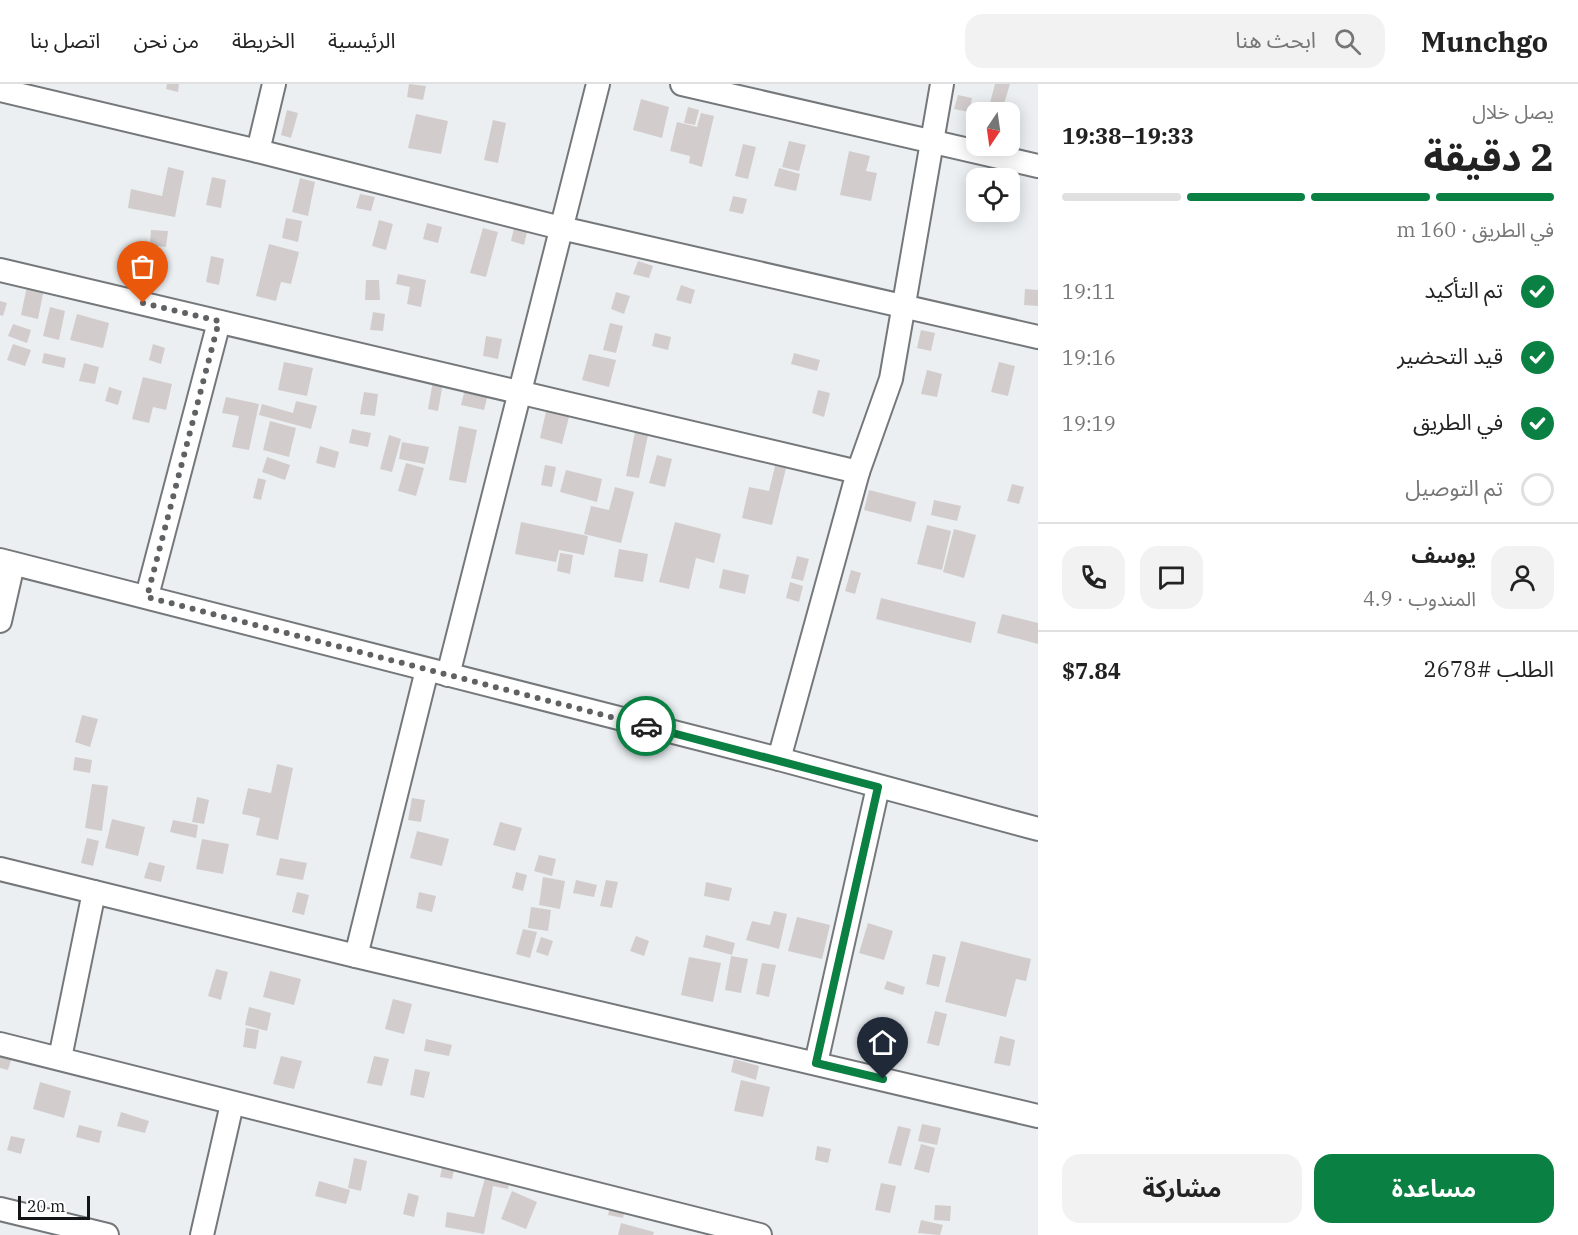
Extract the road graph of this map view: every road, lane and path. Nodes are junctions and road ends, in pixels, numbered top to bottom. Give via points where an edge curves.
1 (274, 84) edge
2 (598, 84) edge
3 (682, 84) edge
4 (942, 84) edge
5 (0, 90) edge
6 (931, 140) junction
7 (258, 151) junction
8 (1038, 166) edge
9 (561, 228) junction
10 (0, 270) edge
11 (904, 306) junction
12 (219, 321) junction
13 (1038, 337) edge
14 (519, 393) junction
15 (858, 472) junction
16 (7, 562) edge
17 (147, 597) junction
18 (0, 621) edge
19 (437, 673) junction
20 (779, 759) junction
21 (878, 787) junction
22 (1038, 829) edge
23 (0, 869) edge
24 (94, 892) junction
25 (356, 956) junction
26 (0, 1044) edge
27 (60, 1058) junction
28 (816, 1063) junction
29 (232, 1104) junction
30 (1038, 1116) edge
31 (0, 1209) edge
32 (108, 1235) edge
33 (202, 1235) edge
34 (760, 1235) edge

1 - 7 street
2 - 9 street
3 - 6 street
4 - 6 street
5 - 7 street
6 - 8 street
6 - 11 street
7 - 9 street
9 - 11 street
9 - 14 street
10 - 12 street
11 - 13 street
11 - 15 street via 891,379
12 - 14 street
12 - 17 street
14 - 15 street
14 - 19 street
15 - 20 street
16 - 17 street
16 - 18 street
17 - 19 street
19 - 20 street
19 - 25 street
20 - 21 street
21 - 22 street
21 - 28 street
23 - 24 street
24 - 25 street
24 - 27 street
25 - 28 street
26 - 27 street
27 - 29 street
28 - 30 street
29 - 33 street
29 - 34 street
31 - 32 street

